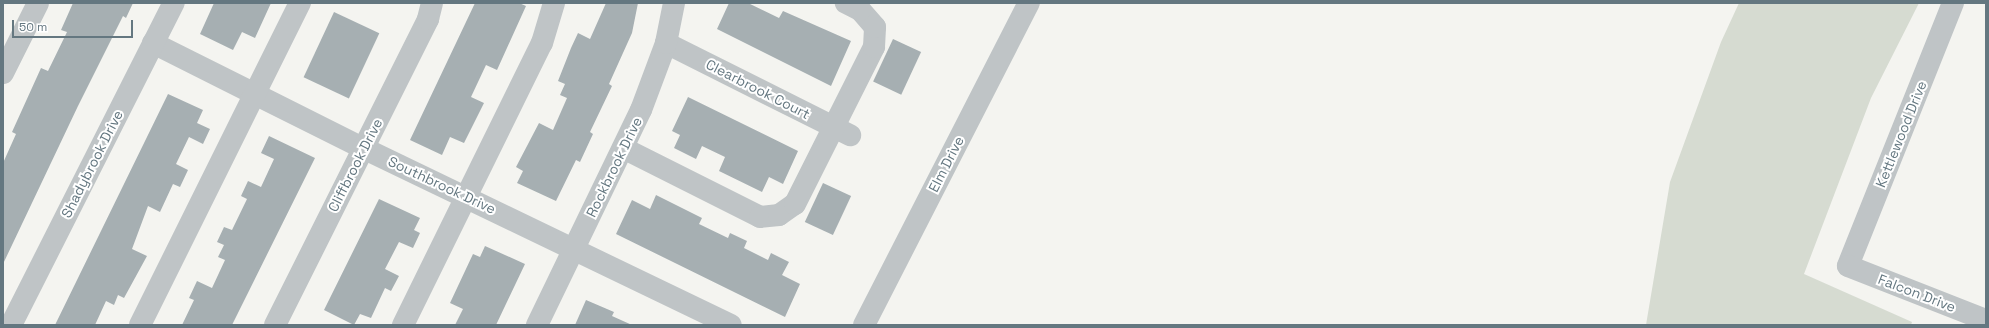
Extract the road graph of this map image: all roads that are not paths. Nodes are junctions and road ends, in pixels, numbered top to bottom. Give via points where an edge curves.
1 (38, 3) edge
2 (174, 3) edge
3 (300, 3) edge
4 (432, 3) edge
5 (554, 3) edge
6 (674, 3) edge
7 (846, 3) edge
8 (1029, 3) edge
9 (1954, 3) edge
10 (153, 43) junction
11 (666, 43) junction
12 (3, 73) edge
13 (256, 94) junction
14 (841, 131) junction
15 (363, 148) junction
16 (623, 148) junction
17 (468, 198) junction
18 (574, 248) junction
19 (1848, 266) joint
20 (1986, 320) edge
21 (11, 325) edge
22 (140, 325) edge
23 (274, 325) edge
24 (403, 325) edge
25 (537, 325) edge
26 (732, 325) edge
27 (864, 325) edge

1 - 12 street
2 - 10 street, Shadybrook Drive
3 - 13 street
4 - 15 street, Cliffbrook Drive via 428,19
5 - 17 street via 542,43
6 - 11 street, Rockbrook Drive
7 - 14 street via 860,10 875,27 874,47
8 - 27 street, Elm Drive
9 - 19 street, Kettlewood Drive
10 - 13 street, Southbrook Drive
10 - 21 street, Shadybrook Drive
11 - 14 street, Clearbrook Court
11 - 16 street, Rockbrook Drive via 641,110
13 - 15 street, Southbrook Drive
13 - 22 street
14 - 16 street via 795,204 779,215 760,217
15 - 17 street, Southbrook Drive
15 - 23 street, Cliffbrook Drive
16 - 18 street, Rockbrook Drive
17 - 18 street, Southbrook Drive
17 - 24 street
18 - 25 street, Rockbrook Drive
18 - 26 street, Southbrook Drive
19 - 20 street, Falcon Drive

